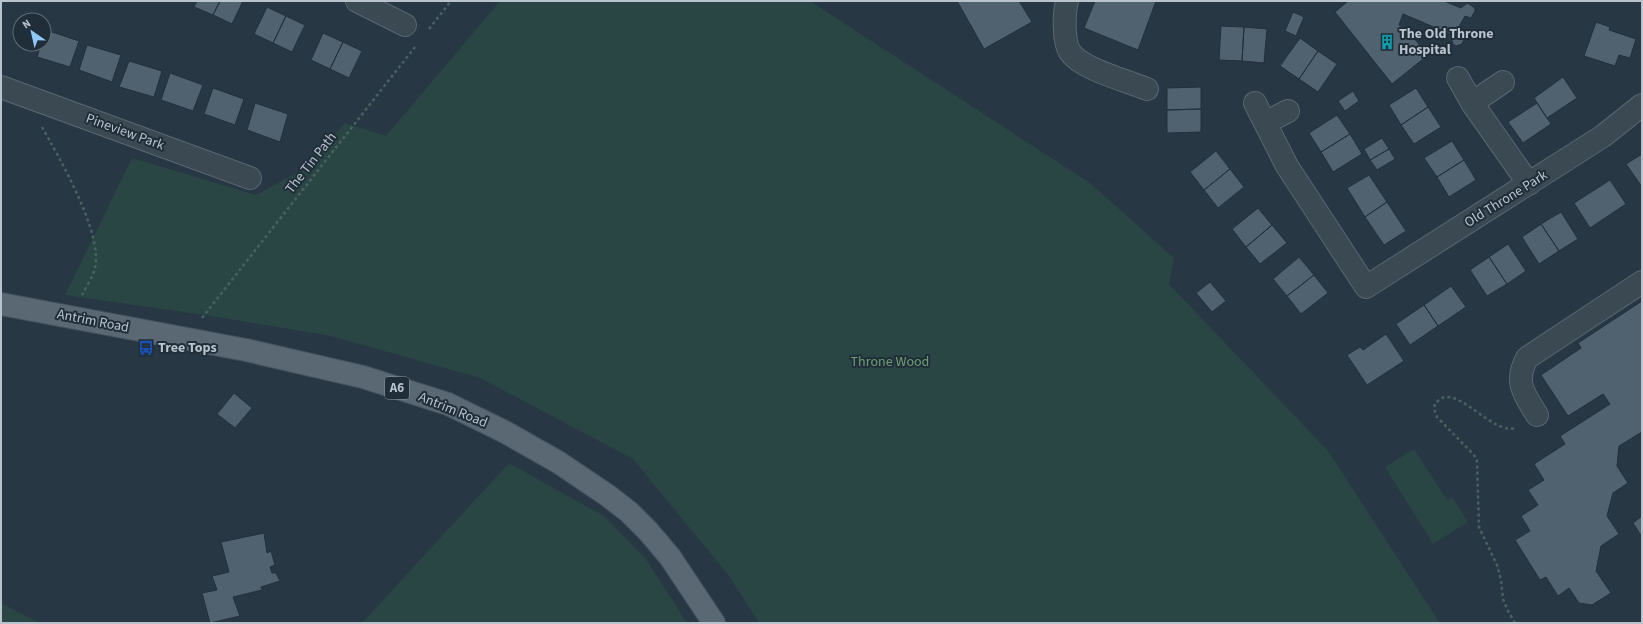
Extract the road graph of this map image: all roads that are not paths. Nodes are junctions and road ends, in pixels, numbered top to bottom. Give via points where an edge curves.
1 (357, 1) edge
2 (1063, 4) edge
3 (405, 25) dead end
4 (1458, 78) dead end
5 (1503, 82) dead end
6 (1, 87) edge
7 (1147, 89) dead end
8 (1255, 103) dead end
9 (1472, 103) junction
10 (1642, 105) edge
11 (1288, 110) dead end
12 (1265, 123) junction
13 (250, 178) dead end
14 (1529, 184) junction
15 (1642, 282) edge
16 (1, 304) edge
17 (1537, 415) road end
18 (714, 623) edge

1 - 3 street
2 - 7 street via 1069,52 1079,62
4 - 9 street
5 - 9 street
6 - 13 street, Pineview Park
8 - 12 street
9 - 14 street
10 - 14 street, Old Throne Park via 1604,136
11 - 12 street
12 - 14 street, Old Throne Park via 1287,166 1366,288
15 - 17 street via 1527,358 1520,377 1522,389
16 - 18 main road, Antrim Road / A6 via 246,350 363,377 448,404 558,462 629,512 670,557

